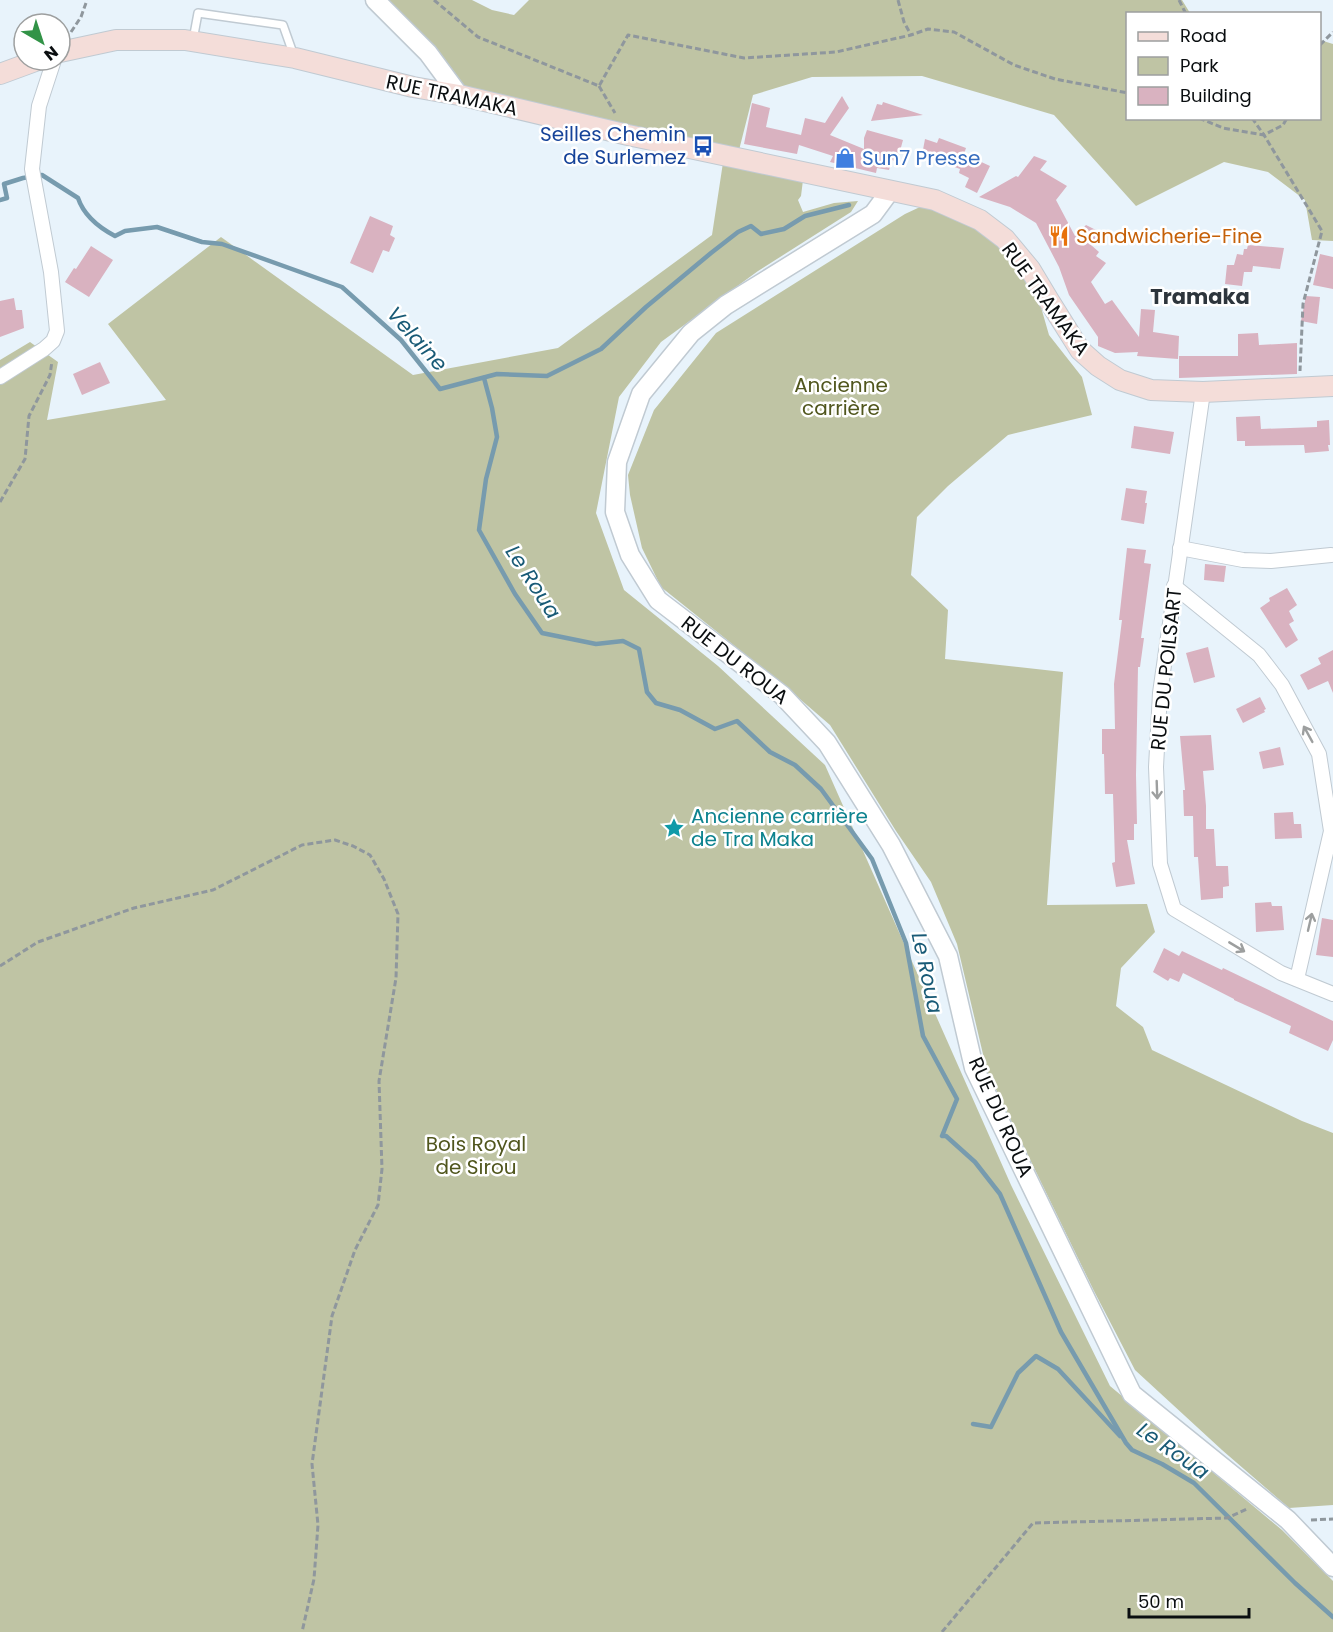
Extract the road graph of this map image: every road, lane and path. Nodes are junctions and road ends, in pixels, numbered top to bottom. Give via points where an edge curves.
1 (87, 0) edge
2 (375, 0) edge
3 (434, 0) edge
4 (898, 0) edge
5 (72, 29) edge
6 (1333, 32) edge
7 (912, 35) junction
8 (192, 41) junction
9 (1321, 44) edge
10 (72, 49) edge
11 (295, 58) junction
12 (50, 72) edge
13 (599, 86) junction
14 (1126, 93) edge
15 (459, 95) junction
16 (1204, 120) edge
17 (1253, 120) edge
18 (1286, 120) edge
19 (628, 135) junction
20 (1264, 135) junction
21 (890, 191) junction
22 (53, 341) junction
23 (0, 377) edge
24 (1333, 386) edge
25 (1299, 388) junction
26 (1203, 392) junction
27 (0, 502) edge
28 (1180, 548) junction
29 (1331, 555) dead end
30 (1174, 586) junction
31 (0, 966) edge
32 (1297, 980) junction
33 (1333, 994) edge
34 (1229, 1517) dead end
35 (1333, 1566) edge
36 (302, 1632) edge
37 (942, 1632) edge

1 - 5 path
2 - 15 street via 428,53
3 - 13 path via 478,37
4 - 7 path
6 - 9 path
7 - 13 path via 836,52 744,58 628,35
7 - 14 path via 928,29 954,32 1014,65 1055,79
8 - 10 main road, RUE TRAMAKA via 116,40
8 - 11 main road, RUE TRAMAKA
8 - 11 lane via 198,13 283,26
11 - 15 main road, RUE TRAMAKA
12 - 22 street via 39,106 33,174 51,272 57,331
13 - 19 path
15 - 19 main road, RUE TRAMAKA
16 - 20 path via 1223,128
17 - 20 path
18 - 20 path
19 - 21 main road, RUE TRAMAKA
20 - 25 path via 1322,231 1303,304
21 - 26 main road, RUE TRAMAKA via 935,200 980,220 1005,239 1030,269 1080,350 1119,380 1151,390
21 - 35 street, RUE DU ROUA via 873,214 726,305 691,333 641,394 617,462 615,512 630,555 658,600 782,695 827,743 891,845 948,956 975,1068 1132,1394 1288,1520
22 - 23 street
22 - 27 path via 50,375 29,416 24,459
24 - 25 main road, RUE TRAMAKA
25 - 26 main road, RUE TRAMAKA
26 - 28 street, RUE DU POILSART
28 - 29 street via 1262,561
28 - 30 street, RUE DU POILSART
32 -> 30 street via 1331,831 1320,754 1282,685 1259,655
30 -> 32 street, RUE DU POILSART via 1160,693 1156,767 1160,864 1170,898 1174,909
31 - 36 path via 38,942 134,908 213,890 302,845 335,840 353,846 370,855 384,879 398,914 396,978 379,1081 382,1169 378,1205 355,1250 332,1316 312,1464 318,1525 314,1579
32 - 33 street, RUE DU POILSART
34 - 37 path via 1033,1523

